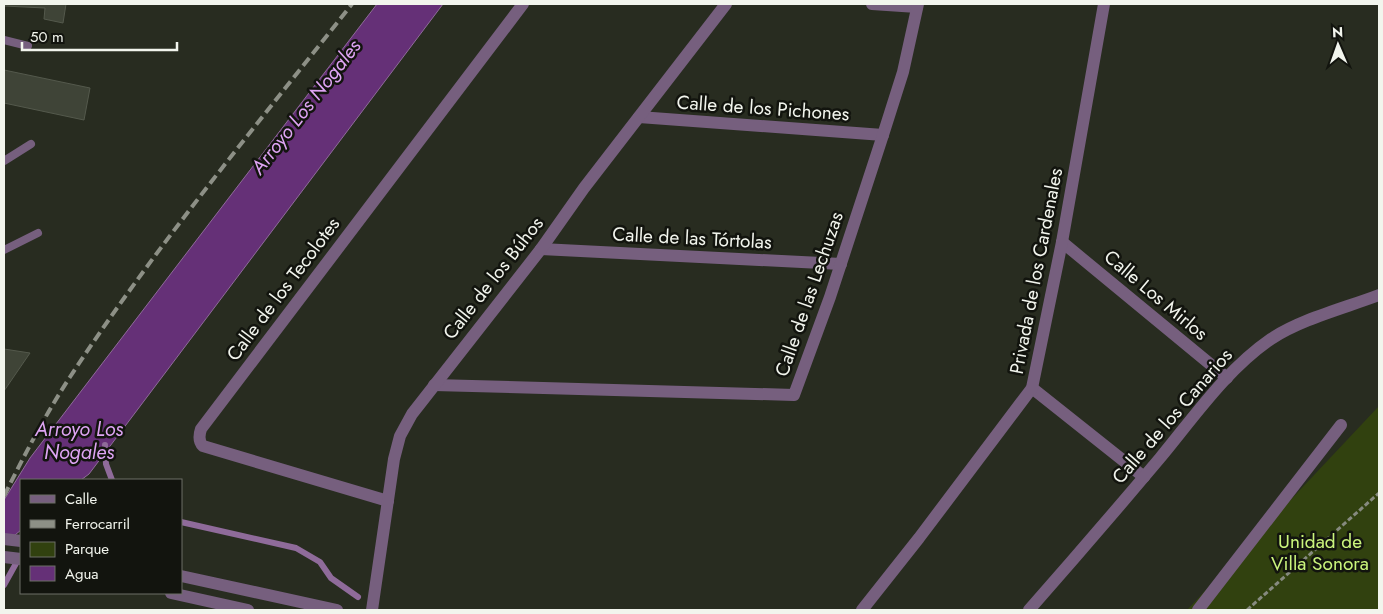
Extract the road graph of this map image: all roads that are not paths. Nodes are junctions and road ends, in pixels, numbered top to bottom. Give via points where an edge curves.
1 (523, 4) edge
2 (726, 4) edge
3 (872, 4) edge
4 (1104, 4) edge
5 (918, 6) edge
6 (4, 40) edge
7 (28, 46) dead end
8 (639, 117) junction
9 (883, 135) junction
10 (30, 144) dead end
11 (4, 161) edge
12 (38, 233) dead end
13 (1062, 242) junction
14 (541, 249) junction
15 (4, 250) edge
16 (840, 264) junction
17 (1379, 295) edge
18 (1227, 378) junction
19 (434, 385) junction
20 (1032, 388) junction
21 (1340, 425) dead end
22 (1144, 477) junction
23 (388, 501) junction
24 (4, 539) edge
25 (20, 541) edge
26 (4, 557) edge
27 (20, 559) edge
28 (182, 576) edge
29 (176, 594) edge
30 (248, 610) edge
31 (337, 610) edge
32 (372, 610) edge
33 (862, 610) edge
34 (1029, 610) edge
35 (1198, 610) edge

1 - 23 street, Calle de los Tecolotes via 199,435 203,446
2 - 8 street, Calle de los Búhos
3 - 5 street
4 - 13 street, Privada de los Cardenales
5 - 9 street, Calle de las Lechuzas via 903,72
6 - 7 lane
8 - 9 street, Calle de los Pichones
8 - 14 street, Calle de los Búhos
9 - 16 street, Calle de las Lechuzas
10 - 11 lane
12 - 15 lane
13 - 18 street, Calle Los Mirlos
13 - 20 street, Privada de los Cardenales
14 - 16 street, Calle de las Tórtolas
14 - 19 street, Calle de los Búhos
16 - 19 street, Calle de las Lechuzas via 794,396
17 - 18 street, Calle de los Canarios via 1290,329 1254,352
18 - 22 street, Calle de los Canarios
19 - 23 street, Calle de los Búhos via 400,436
20 - 22 street
20 - 33 street, Privada de los Cardenales
21 - 35 street
22 - 34 street, Calle de los Canarios
23 - 32 street, Calle de los Búhos
24 - 25 street
26 - 27 street
28 - 31 street
29 - 30 street

